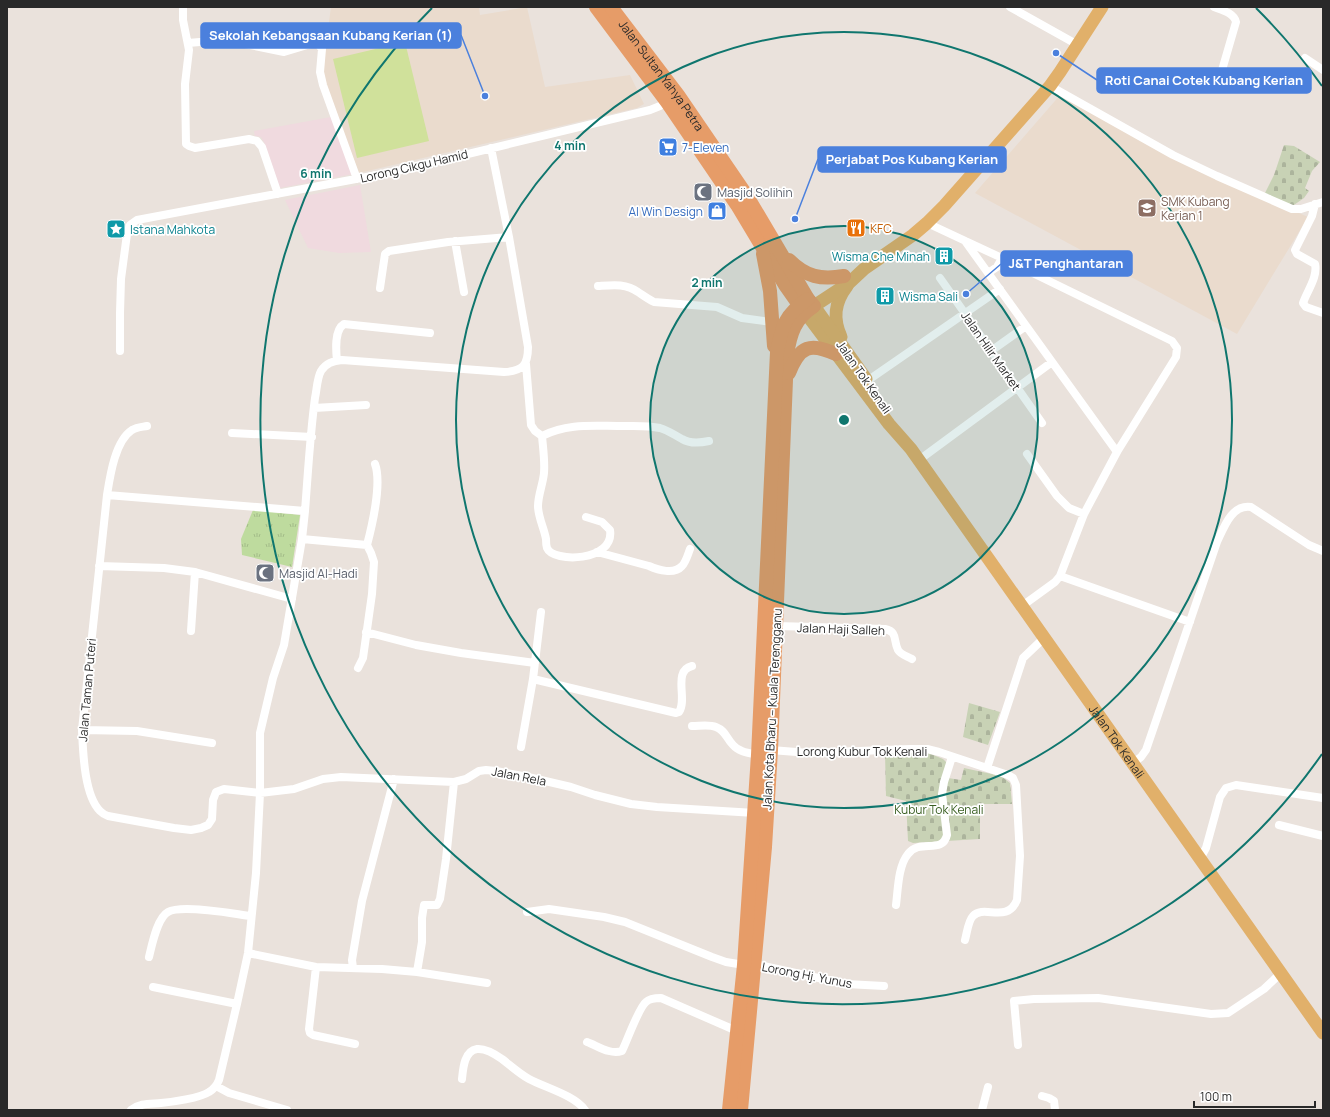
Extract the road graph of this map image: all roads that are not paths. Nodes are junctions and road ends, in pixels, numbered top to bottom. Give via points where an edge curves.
1 (183, 7) edge
2 (596, 7) edge
3 (611, 7) edge
4 (1010, 7) edge
5 (1102, 7) edge
6 (1214, 7) edge
7 (188, 43) junction
8 (1078, 45) junction
9 (1305, 58) dead end
10 (1323, 70) edge
11 (1220, 77) dead end
12 (1050, 86) junction
13 (673, 99) junction
14 (491, 148) junction
15 (357, 179) junction
16 (278, 194) junction
17 (1319, 203) edge
18 (927, 223) junction
19 (509, 237) junction
20 (964, 240) junction
21 (455, 242) junction
22 (761, 246) junction
23 (779, 250) junction
24 (1002, 258) junction
25 (988, 273) junction
26 (940, 278) dead end
27 (847, 280) junction
28 (598, 286) dead end
29 (380, 288) dead end
30 (1000, 289) junction
31 (464, 292) dead end
32 (807, 306) junction
33 (965, 313) junction
34 (1323, 313) edge
35 (772, 322) junction
36 (1026, 326) junction
37 (430, 333) dead end
38 (120, 351) dead end
39 (991, 351) junction
40 (836, 354) junction
41 (852, 360) junction
42 (337, 361) junction
43 (1052, 362) junction
44 (526, 364) junction
45 (781, 377) junction
46 (867, 381) junction
47 (1017, 388) junction
48 (366, 404) dead end
49 (314, 408) junction
50 (1042, 423) dead end
51 (147, 426) dead end
52 (232, 433) dead end
53 (542, 436) junction
54 (312, 437) junction
55 (709, 441) dead end
56 (911, 449) junction
57 (1117, 452) junction
58 (1028, 454) dead end
59 (919, 460) junction
60 (376, 464) dead end
61 (107, 495) junction
62 (305, 511) junction
63 (1084, 514) junction
64 (586, 517) dead end
65 (302, 539) junction
66 (367, 545) junction
67 (690, 549) dead end
68 (1323, 551) edge
69 (597, 552) junction
70 (100, 566) junction
71 (195, 572) junction
72 (1060, 576) junction
73 (292, 599) junction
74 (1022, 606) junction
75 (541, 612) dead end
76 (1190, 622) junction
77 (777, 626) junction
78 (191, 631) dead end
79 (366, 632) junction
80 (1044, 638) junction
81 (912, 659) dead end
82 (535, 663) junction
83 (692, 666) dead end
84 (358, 668) dead end
85 (533, 679) junction
86 (692, 726) dead end
87 (82, 730) junction
88 (212, 743) dead end
89 (521, 747) dead end
90 (765, 752) junction
91 (952, 757) junction
92 (1133, 763) junction
93 (987, 768) junction
94 (394, 779) junction
95 (454, 782) junction
96 (260, 793) junction
97 (1323, 798) edge
98 (755, 813) junction
99 (1279, 825) dead end
100 (1323, 836) edge
101 (1200, 859) junction
102 (896, 905) dead end
103 (527, 912) dead end
104 (251, 916) junction
105 (965, 940) dead end
106 (248, 953) junction
107 (149, 957) dead end
108 (749, 964) junction
109 (316, 967) junction
110 (353, 968) junction
111 (417, 972) junction
112 (1281, 973) junction
113 (487, 983) dead end
114 (884, 986) dead end
115 (153, 987) dead end
116 (237, 1004) junction
117 (737, 1031) junction
118 (1323, 1033) edge
119 (586, 1042) dead end
120 (355, 1044) dead end
121 (1018, 1045) dead end
122 (462, 1080) dead end
123 (216, 1086) junction
124 (988, 1087) dead end
125 (1042, 1096) dead end
126 (131, 1110) edge
127 (287, 1110) edge
128 (585, 1110) edge
129 (729, 1110) edge
130 (741, 1110) edge
131 (982, 1110) edge
132 (1056, 1110) edge

1 - 7 street
2 - 13 highway, Jalan Sultan Yahya Petra
3 - 13 highway, Jalan Sultan Yahya Petra
4 - 8 street
5 - 8 main road
6 - 11 street via 1232,14 1236,19
7 - 15 street via 212,41 245,44 282,52 314,43 319,45 322,49 320,72
7 - 16 street via 190,52 185,88 186,144 195,148 249,139 257,141 262,147
8 - 12 main road
9 - 10 street
12 - 17 street via 1174,155 1292,209 1302,209
12 - 18 main road
13 - 14 street, Lorong Cikgu Hamid via 650,110
13 - 22 highway, Jalan Sultan Yahya Petra
13 - 23 highway, Jalan Sultan Yahya Petra via 747,196
14 - 15 street, Lorong Cikgu Hamid
14 - 19 street
15 - 16 street, Lorong Cikgu Hamid
16 - 38 street, Lorong Cikgu Hamid via 143,218 130,225 121,279
17 - 34 street via 1295,250 1296,254 1315,264 1316,269 1303,303 1306,307
18 - 20 street
18 - 27 main road via 914,235
19 - 21 street
19 - 44 street via 528,346
20 - 24 street
20 - 25 street
21 - 29 street via 387,252
21 - 31 street
22 - 32 highway, Jalan Sultan Yahya Petra via 784,285
22 - 35 highway via 770,291
23 - 27 highway via 795,266 811,275
23 - 32 highway, Jalan Sultan Yahya Petra
24 - 25 street via 997,267
24 - 57 street via 1175,344 1176,357
25 - 30 street
26 - 33 street, Jalan Hilir Market
27 - 32 main road
27 - 41 main road via 835,310 838,330
28 - 35 street via 618,284 638,291 654,302 717,307 742,318
30 - 33 street
30 - 36 street
32 - 40 main road, Jalan Sultan Yahya Petra
32 - 41 main road, Jalan Tok Kenali
32 - 45 highway, Jalan Kota Bharu – Kuala Terengganu via 791,335
33 - 39 street, Jalan Hilir Market
33 - 46 street
35 - 45 highway
36 - 39 street
36 - 43 street
37 - 42 street via 344,324 338,330
39 - 47 street, Jalan Hilir Market
40 - 45 highway via 822,348 813,347 805,350
40 - 56 main road, Jalan Tok Kenali
41 - 46 main road, Jalan Tok Kenali
42 - 44 street via 504,372 512,372
42 - 49 street via 332,361 320,372
43 - 47 street
43 - 57 street
44 - 53 street via 532,426
45 - 77 highway, Jalan Kota Bharu – Kuala Terengganu
45 - 90 highway, Jalan Kota Bharu – Kuala Terengganu
46 - 56 main road, Jalan Tok Kenali via 895,420
47 - 50 street, Jalan Hilir Market
47 - 59 street
48 - 49 street
49 - 54 street
51 - 61 street, Jalan Taman Puteri via 131,430 119,448 113,462
52 - 54 street
53 - 55 street via 567,427 644,425 661,428 690,442
53 - 69 street via 544,472 538,508 546,547 554,554 576,558
54 - 62 street
56 - 59 main road, Jalan Tok Kenali
57 - 63 street
58 - 63 street via 1058,498 1071,509
59 - 74 main road, Jalan Tok Kenali
60 - 66 street via 376,496
61 - 62 street
61 - 70 street, Jalan Taman Puteri
62 - 65 street
63 - 72 street
64 - 69 street via 602,522 610,530 608,544
65 - 66 street
65 - 73 street
66 - 79 street via 374,562
67 - 69 street via 682,566 668,572
68 - 76 street via 1309,545 1256,509 1241,507 1232,514 1217,542
70 - 71 street via 164,568
70 - 87 street, Jalan Taman Puteri
71 - 73 street
71 - 78 street
72 - 74 street
72 - 76 street
73 - 96 street via 284,645 260,733
74 - 80 main road, Jalan Tok Kenali
75 - 82 street
76 - 92 street via 1146,750
77 - 81 street, Jalan Haji Salleh via 890,630 898,650
77 - 90 highway, Jalan Kota Bharu – Kuala Terengganu
79 - 82 street via 416,645
79 - 84 street via 363,658
80 - 92 main road, Jalan Tok Kenali
80 - 93 street via 1023,658
82 - 85 street
83 - 85 street via 684,670 682,675 682,706 676,713
85 - 89 street
86 - 90 street, Lorong Kubur Tok Kenali via 715,726 727,735 732,745 738,749
87 - 88 street via 137,731
87 - 96 street, Jalan Taman Puteri via 83,761 88,786 96,805 108,816 191,830 208,825 212,819 216,792 224,789
90 - 91 street, Lorong Kubur Tok Kenali via 910,749 927,750
90 - 98 highway, Jalan Kota Bharu – Kuala Terengganu
90 - 108 highway, Jalan Kota Bharu – Kuala Terengganu via 765,847
91 - 93 street, Lorong Kubur Tok Kenali
91 - 102 street via 942,794 945,840 941,845 915,847 908,854 902,864
92 - 101 main road, Jalan Tok Kenali
93 - 105 street, Lorong Kubur Tok Kenali via 1008,775 1013,778 1016,785 1020,856 1017,900 1010,910 974,915
94 - 95 street, Jalan Rela
94 - 96 street, Jalan Rela via 341,777 323,779 294,789
94 - 110 street via 362,901 352,960
95 - 98 street, Jalan Rela via 486,770 496,771 571,787 631,804
95 - 111 street via 440,899 437,905 424,905
96 - 104 street
97 - 101 street via 1236,785 1226,788 1220,797 1206,848
98 - 108 highway, Jalan Kota Bharu – Kuala Terengganu
99 - 100 street
101 - 112 main road, Jalan Tok Kenali
103 - 108 street, Lorong Hj. Yunus via 549,909 604,917 625,922 726,962
104 - 106 street
104 - 107 street via 188,909 167,912 156,931
106 - 109 street
106 - 116 street
108 - 114 street, Lorong Hj. Yunus via 846,984
108 - 117 highway, Jalan Kota Bharu – Kuala Terengganu
108 - 130 highway, Jalan Kota Bharu – Kuala Terengganu
109 - 110 street
109 - 120 street via 310,1033
110 - 111 street
111 - 113 street
112 - 118 main road, Jalan Tok Kenali
112 - 121 street via 1264,989 1228,1013 1211,1014 1098,998 1014,1001
115 - 116 street
116 - 123 street
117 - 119 street via 661,998 652,998 641,1009 622,1051 616,1053
117 - 129 highway, Jalan Kota Bharu – Kuala Terengganu
122 - 128 street via 466,1059 471,1051 488,1050 528,1079 571,1099
123 - 126 street via 204,1095 138,1105
123 - 127 street via 229,1093
124 - 131 street
125 - 132 street via 1054,1101

